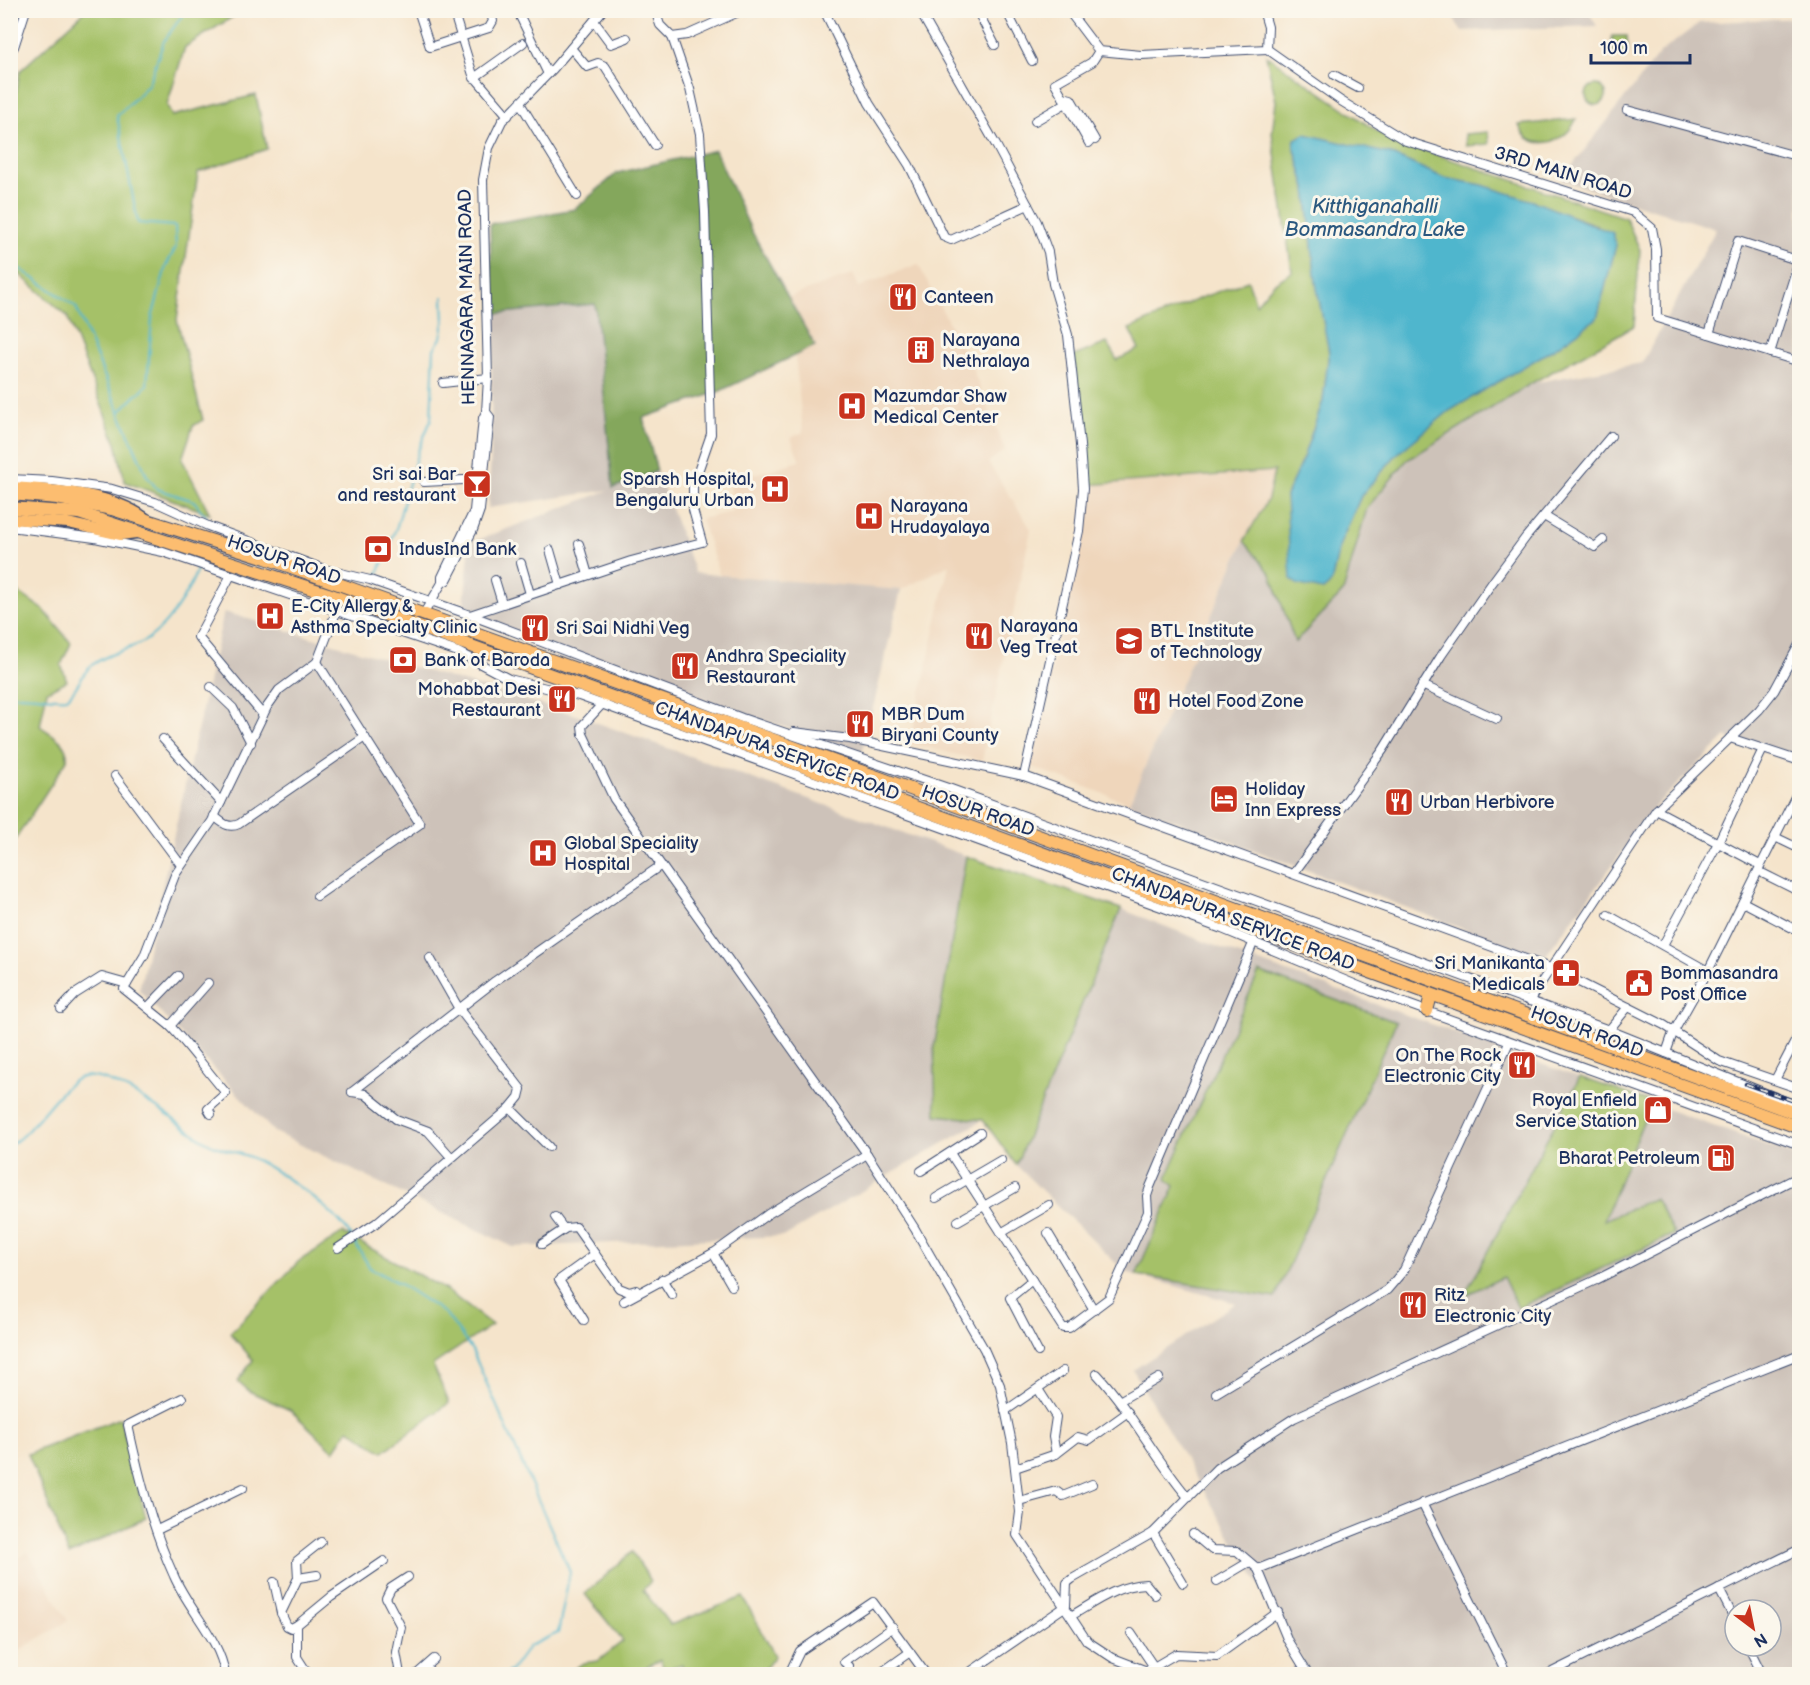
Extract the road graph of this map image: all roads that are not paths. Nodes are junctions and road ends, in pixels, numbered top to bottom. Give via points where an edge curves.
1 (27, 10) edge
2 (418, 10) edge
3 (453, 10) edge
4 (490, 10) edge
5 (517, 10) edge
6 (603, 10) edge
7 (655, 10) edge
8 (743, 10) edge
9 (824, 10) edge
10 (919, 10) edge
11 (977, 10) edge
12 (1006, 10) edge
13 (1068, 10) edge
14 (1263, 10) edge
15 (594, 21) junction
16 (627, 38) dead end
17 (672, 38) junction
18 (460, 39) junction
19 (522, 43) dead end
20 (995, 45) dead end
21 (571, 48) junction
22 (10, 49) edge
23 (1267, 49) junction
24 (1099, 51) junction
25 (1032, 61) dead end
26 (548, 74) junction
27 (1334, 75) dead end
28 (474, 78) junction
29 (1358, 88) dead end
30 (1064, 100) junction
31 (520, 103) junction
32 (1627, 110) dead end
33 (508, 116) junction
34 (1035, 121) dead end
35 (1092, 142) dead end
36 (655, 145) dead end
37 (1800, 158) edge
38 (577, 196) dead end
39 (1028, 205) junction
40 (1799, 261) edge
41 (1709, 334) junction
42 (1770, 353) junction
43 (1800, 362) edge
44 (489, 378) junction
45 (443, 383) dead end
46 (1611, 436) dead end
47 (10, 479) edge
48 (481, 479) junction
49 (424, 482) dead end
50 (10, 487) edge
51 (10, 494) edge
52 (10, 508) edge
53 (1544, 516) junction
54 (10, 519) edge
55 (146, 519) junction
56 (10, 527) edge
57 (143, 532) junction
58 (216, 532) junction
59 (1603, 540) dead end
60 (579, 544) dead end
61 (550, 550) dead end
62 (521, 563) dead end
63 (231, 575) junction
64 (588, 575) junction
65 (495, 580) dead end
66 (560, 585) junction
67 (530, 594) junction
68 (430, 602) junction
69 (502, 603) junction
70 (337, 610) junction
71 (424, 613) junction
72 (470, 615) junction
73 (1800, 643) edge
74 (317, 662) junction
75 (1422, 685) junction
76 (211, 687) dead end
77 (605, 700) junction
78 (263, 715) junction
79 (1497, 719) dead end
80 (790, 733) junction
81 (365, 737) junction
82 (1730, 738) junction
83 (163, 739) dead end
84 (251, 743) junction
85 (1763, 749) junction
86 (1800, 761) edge
87 (115, 776) dead end
88 (1024, 776) junction
89 (1800, 787) edge
90 (220, 802) junction
91 (1796, 804) edge
92 (1656, 810) junction
93 (214, 816) junction
94 (1030, 826) junction
95 (1775, 837) junction
96 (1718, 843) junction
97 (1800, 849) edge
98 (181, 865) junction
99 (660, 866) junction
100 (1762, 870) junction
101 (1294, 873) junction
102 (1800, 892) edge
103 (317, 896) dead end
104 (1743, 902) junction
105 (1608, 915) dead end
106 (1800, 932) edge
107 (1254, 941) junction
108 (1662, 945) junction
109 (430, 958) dead end
110 (1553, 969) junction
111 (1708, 971) junction
112 (178, 976) dead end
113 (208, 983) dead end
114 (127, 984) junction
115 (1431, 995) junction
116 (1529, 1001) junction
117 (148, 1007) junction
118 (1628, 1007) junction
119 (61, 1009) dead end
120 (459, 1009) junction
121 (1431, 1013) junction
122 (170, 1026) junction
123 (1609, 1030) junction
124 (1800, 1032) edge
125 (1673, 1033) junction
126 (1509, 1042) junction
127 (1666, 1053) junction
128 (1719, 1061) junction
129 (1713, 1073) junction
130 (1775, 1080) junction
131 (1800, 1089) edge
132 (1800, 1107) edge
133 (510, 1108) junction
134 (211, 1114) dead end
135 (1800, 1115) edge
136 (1800, 1128) edge
137 (980, 1133) dead end
138 (1800, 1145) edge
139 (549, 1147) dead end
140 (950, 1153) junction
141 (867, 1154) junction
142 (451, 1157) junction
143 (1001, 1160) dead end
144 (921, 1171) dead end
145 (1800, 1176) edge
146 (967, 1180) junction
147 (1015, 1188) dead end
148 (936, 1198) dead end
149 (1049, 1205) dead end
150 (984, 1206) junction
151 (555, 1217) dead end
152 (958, 1221) dead end
153 (564, 1229) junction
154 (1001, 1233) junction
155 (1048, 1233) dead end
156 (542, 1244) dead end
157 (338, 1248) dead end
158 (711, 1253) junction
159 (595, 1254) junction
160 (662, 1279) junction
161 (1032, 1280) junction
162 (732, 1286) dead end
163 (672, 1295) dead end
164 (624, 1301) dead end
165 (1094, 1310) junction
166 (584, 1320) dead end
167 (1038, 1352) dead end
168 (1800, 1354) edge
169 (1063, 1371) dead end
170 (1097, 1374) dead end
171 (1159, 1378) dead end
172 (1038, 1389) junction
173 (1216, 1393) dead end
174 (182, 1398) dead end
175 (1121, 1400) junction
176 (1005, 1411) junction
177 (1128, 1412) junction
178 (1056, 1454) junction
179 (1015, 1468) junction
180 (1092, 1484) dead end
181 (243, 1488) dead end
182 (1187, 1496) junction
183 (1019, 1501) junction
184 (1422, 1503) junction
185 (157, 1530) junction
186 (1153, 1533) junction
187 (1193, 1534) dead end
188 (321, 1542) dead end
189 (1800, 1549) edge
190 (384, 1561) dead end
191 (1249, 1562) junction
192 (1258, 1569) junction
193 (317, 1575) dead end
194 (408, 1577) dead end
195 (298, 1578) junction
196 (1217, 1581) dead end
197 (274, 1582) dead end
198 (1183, 1582) dead end
199 (1719, 1589) junction
200 (1155, 1595) dead end
201 (1724, 1598) edge
202 (1066, 1606) junction
203 (1278, 1612) junction
204 (281, 1613) junction
205 (1071, 1616) junction
206 (297, 1625) junction
207 (893, 1627) junction
208 (1131, 1633) dead end
209 (910, 1652) junction
210 (1754, 1658) edge
211 (434, 1659) dead end
212 (1151, 1671) edge
213 (225, 1674) edge
214 (308, 1674) edge
215 (400, 1674) edge
216 (417, 1674) edge
217 (789, 1674) edge
218 (845, 1674) edge
219 (879, 1674) edge
220 (926, 1674) edge
221 (967, 1674) edge
222 (1308, 1674) edge
223 (1506, 1674) edge
224 (1548, 1674) edge
225 (1762, 1674) edge

1 - 22 street
2 - 18 street via 430,47
3 - 18 street
4 - 18 street via 493,26
5 - 26 street
6 - 15 street, HENNAGARA MAIN ROAD
7 - 17 street via 660,25
8 - 17 street
9 - 39 street via 869,103 909,165 944,237 951,240
10 - 39 street
11 - 20 street
12 - 25 street
13 - 24 street
14 - 23 street via 1268,27
15 - 16 street via 611,44
15 - 21 street, HENNAGARA MAIN ROAD
17 - 64 street via 700,134 705,212 711,434 693,486 693,510 702,542
18 - 28 street
19 - 28 street
21 - 26 street, HENNAGARA MAIN ROAD
21 - 36 street via 587,67 598,63 605,66
23 - 24 street via 1141,55
23 - 41 street, 3RD MAIN ROAD via 1406,141 1633,212 1652,228 1657,318
24 - 30 street via 1092,62 1054,82
26 - 31 street, HENNAGARA MAIN ROAD
27 - 29 street
28 - 33 street
30 - 34 street
30 - 35 street via 1071,99
31 - 33 street, HENNAGARA MAIN ROAD
31 - 38 street
32 - 37 street
33 - 44 street, HENNAGARA MAIN ROAD via 489,148 483,180
39 - 88 street via 1048,252 1068,335 1083,489 1079,531
40 - 41 street via 1738,242
40 - 42 street
41 - 42 street, 3RD MAIN ROAD
42 - 43 street, 3RD MAIN ROAD
44 - 45 street
44 - 48 street, HENNAGARA MAIN ROAD
46 - 53 street
47 - 58 street via 112,489 155,502
48 - 49 street
48 - 68 street, HENNAGARA MAIN ROAD via 472,517
50 - 55 main road via 68,492 129,506
51 - 55 highway, HOSUR ROAD via 57,498
52 - 57 highway, HOSUR ROAD via 78,513
53 - 59 street via 1595,547
53 - 75 street
54 - 57 main road via 68,523 120,535
55 - 58 highway, HOSUR ROAD via 202,536
56 - 63 street, CHANDAPURA SERVICE ROAD via 125,544
57 - 77 highway, HOSUR ROAD
58 - 68 street
58 - 71 highway, HOSUR ROAD
60 - 64 street
61 - 66 street
62 - 67 street
63 - 70 street, CHANDAPURA SERVICE ROAD
63 - 78 street via 198,637
64 - 66 street
65 - 69 street
66 - 67 street
67 - 69 street
68 - 71 street, HENNAGARA MAIN ROAD
68 - 72 street
69 - 72 street
70 - 74 street
70 - 77 street, CHANDAPURA SERVICE ROAD via 458,652 509,679
71 - 94 highway, HOSUR ROAD
72 - 80 street
73 - 82 street via 1774,691
74 - 78 street via 279,690
74 - 81 street
75 - 79 street
75 - 101 street via 1383,750
76 - 84 street via 233,708
77 - 99 street via 582,726 585,742 614,799
77 - 107 street, CHANDAPURA SERVICE ROAD
77 - 115 highway, HOSUR ROAD
78 - 84 street
80 - 88 street via 850,739
80 - 94 street via 915,777
81 - 93 street via 239,824 225,825
81 - 103 street via 420,824
82 - 85 street
82 - 92 street
83 - 90 street
84 - 90 street
85 - 86 street
85 - 96 street
87 - 98 street
88 - 101 street
89 - 91 street
90 - 93 street
91 - 95 street
92 - 96 street
92 - 110 street
93 - 98 street
94 - 116 street
94 - 135 highway, HOSUR ROAD
95 - 97 street
95 - 100 street
96 - 100 street
96 - 108 street
98 - 114 street via 144,956
99 - 120 street
99 - 141 street
100 - 102 street
100 - 104 street
101 - 110 street
104 - 106 street
104 - 111 street
105 - 108 street
107 - 121 street, CHANDAPURA SERVICE ROAD
107 - 165 street via 1146,1196 1148,1212 1109,1298
108 - 111 street
109 - 120 street
110 - 116 street
110 - 118 street
111 - 125 street
112 - 117 street
113 - 122 street
114 - 117 street via 124,989
114 - 119 street via 102,977 75,994
115 - 121 highway
115 - 136 highway, HOSUR ROAD
116 - 123 street
117 - 122 street
118 - 123 street
118 - 125 street
120 - 133 street via 521,1089
120 - 142 street via 352,1092 365,1094 396,1119 428,1131
121 - 126 street, CHANDAPURA SERVICE ROAD
122 - 134 street via 226,1093 208,1109
123 - 127 street
124 - 130 street
125 - 127 street
125 - 128 street
126 - 138 street, CHANDAPURA SERVICE ROAD
126 - 173 street via 1404,1270 1387,1290
127 - 129 street
128 - 129 street
128 - 130 street
129 - 132 street
130 - 131 street
133 - 139 street
133 - 142 street
137 - 140 street
140 - 144 street
140 - 146 street
141 - 158 street
141 - 176 street via 984,1349 1000,1385
142 - 157 street via 376,1223
143 - 146 street
145 - 182 street via 1596,1280 1294,1418 1218,1467
146 - 148 street
146 - 150 street
147 - 150 street
149 - 154 street
150 - 152 street
150 - 154 street
151 - 153 street
153 - 156 street
153 - 159 street via 576,1227
154 - 161 street
155 - 165 street
158 - 159 street via 703,1252 629,1292 619,1288
158 - 160 street
158 - 162 street
159 - 166 street via 559,1280
160 - 163 street
160 - 164 street
161 - 165 street via 1065,1329
161 - 167 street via 1010,1298
168 - 184 street
169 - 172 street
170 - 175 street
171 - 175 street
172 - 176 street
172 - 178 street via 1056,1417
174 - 185 street via 128,1425
175 - 177 street
176 - 179 street
177 - 178 street via 1089,1440 1078,1437
177 - 182 street via 1167,1473
178 - 179 street
179 - 183 street
180 - 183 street via 1063,1496 1056,1491
181 - 185 street
182 - 186 street
183 - 202 street via 1017,1534
184 - 192 street
184 - 223 street
185 - 213 street via 174,1577 209,1636
186 - 198 street
186 - 202 street via 1071,1579 1067,1583
187 - 191 street via 1212,1550 1237,1551
188 - 195 street via 297,1561
189 - 199 street
190 - 206 street
191 - 192 street
191 - 196 street
192 - 203 street
193 - 195 street
194 - 215 street via 392,1588 386,1598 401,1627 396,1652
195 - 204 street
197 - 204 street
199 - 201 street
199 - 224 street
200 - 205 street via 1146,1584 1131,1584
202 - 205 street
202 - 221 street
203 - 212 street via 1217,1656 1176,1654
203 - 222 street via 1288,1641
204 - 206 street via 286,1626
205 - 212 street via 1087,1641 1113,1658
206 - 214 street via 297,1658
207 - 209 street
207 - 217 street via 873,1602 800,1651
207 - 218 street via 844,1662 849,1666
208 - 212 street
209 - 219 street
209 - 220 street
210 - 225 street
211 - 216 street

